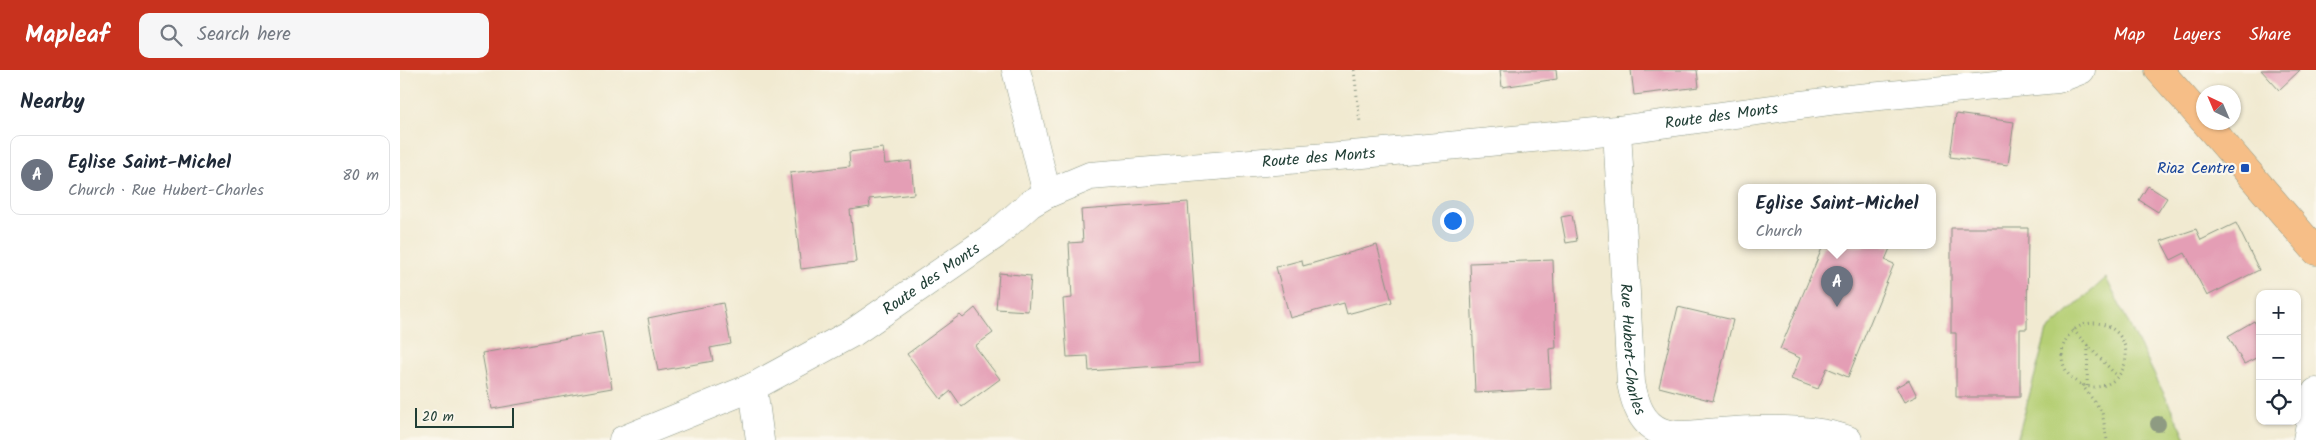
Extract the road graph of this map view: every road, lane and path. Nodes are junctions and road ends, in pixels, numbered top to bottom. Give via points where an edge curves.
1 (1016, 70) edge
2 (2081, 70) edge
3 (2159, 70) edge
4 (2196, 113) edge
5 (1617, 130) junction
6 (2211, 130) edge
7 (1048, 194) junction
8 (2316, 251) edge
9 (2073, 330) junction
10 (2088, 345) junction
11 (2118, 377) junction
12 (2081, 384) junction
13 (754, 386) junction
14 (2088, 386) junction
15 (2316, 392) edge
16 (624, 440) edge
17 (760, 440) edge
18 (1848, 440) edge
19 (2107, 440) edge
20 (2307, 440) edge

1 - 7 street
2 - 5 street, Route des Monts via 2058,80 1838,100
3 - 4 main road
5 - 7 street, Route des Monts via 1090,176
5 - 18 street, Rue Hubert-Charles via 1631,383 1642,416 1663,432 1679,434 1791,431
6 - 8 main road
7 - 13 street, Route des Monts via 1030,204 995,235 854,332
9 - 10 path
9 - 11 path via 2094,323 2114,329 2121,336 2126,356 2125,366
9 - 12 path via 2062,348 2062,359 2065,370
10 - 11 path
10 - 14 path
11 - 14 path via 2101,386
12 - 14 path
12 - 19 path via 2102,412
13 - 16 street, Route des Monts
13 - 17 street
15 - 20 street

